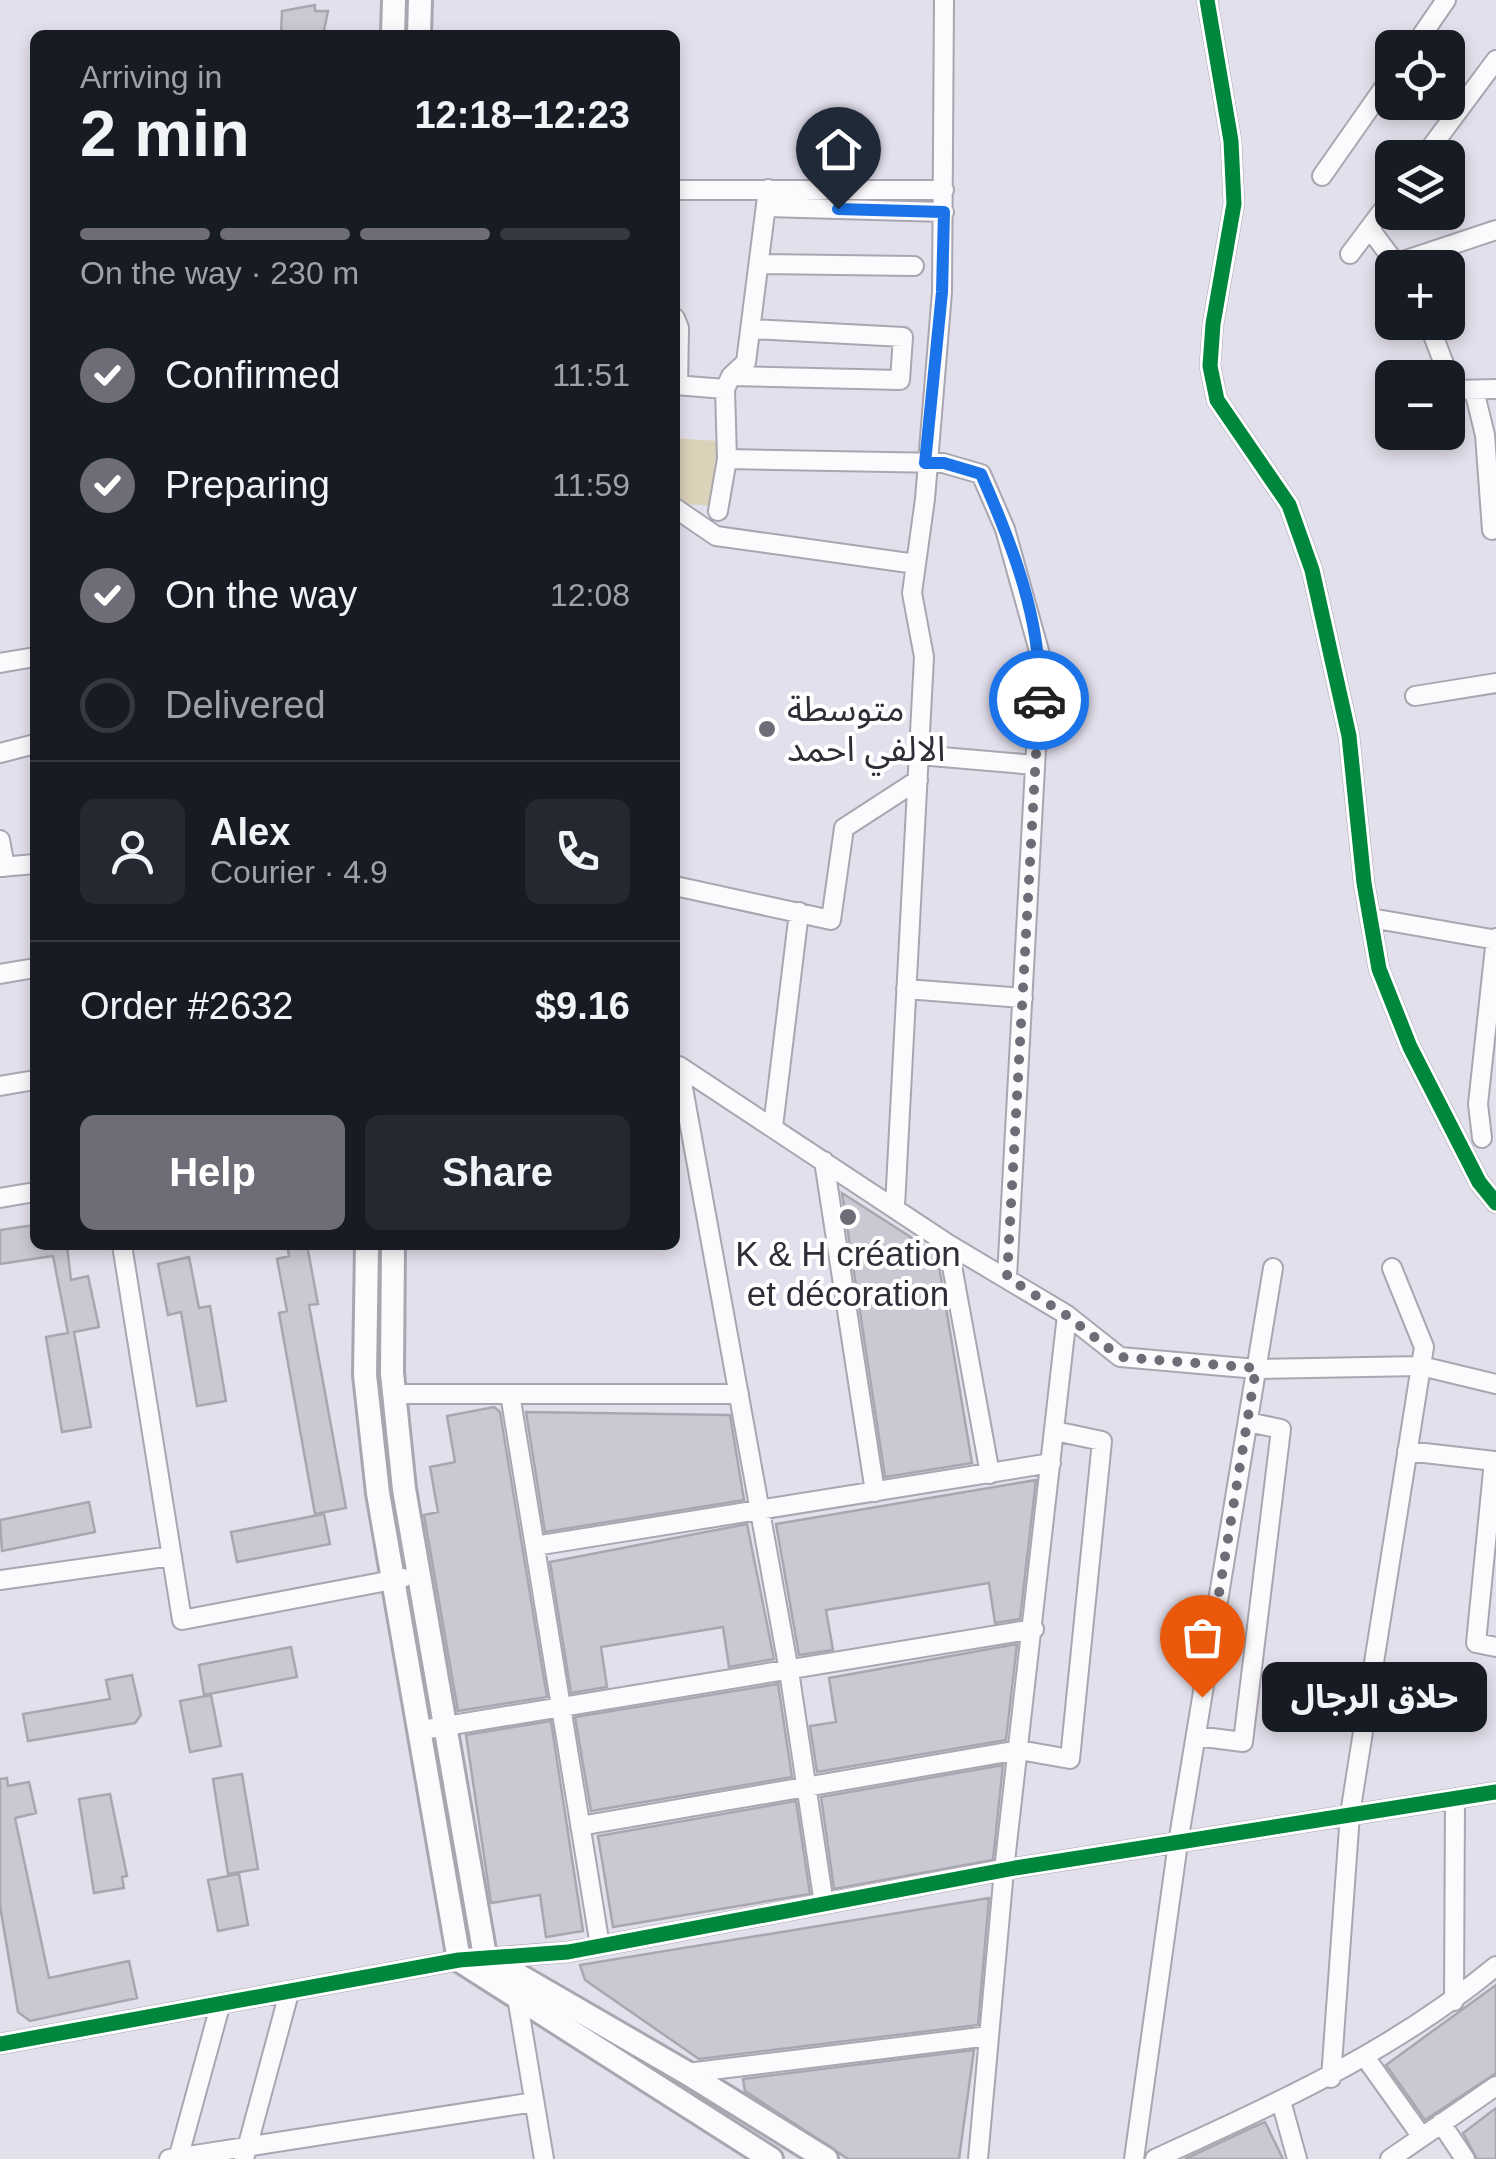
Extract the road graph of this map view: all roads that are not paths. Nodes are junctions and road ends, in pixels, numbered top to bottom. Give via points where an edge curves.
1 (394, 0) edge
2 (420, 0) edge
3 (944, 0) edge
4 (1207, 0) edge
5 (1446, 0) edge
6 (393, 30) edge
7 (419, 30) edge
8 (1425, 30) edge
9 (1496, 60) edge
10 (1375, 100) edge
11 (1436, 140) edge
12 (1322, 176) dead end
13 (680, 190) edge
14 (944, 190) junction
15 (768, 198) junction
16 (944, 212) junction
17 (1375, 222) edge
18 (1370, 229) junction
19 (1496, 230) edge
20 (1386, 250) edge
21 (1440, 250) edge
22 (1350, 254) dead end
23 (759, 264) junction
24 (914, 266) dead end
25 (751, 329) junction
26 (1435, 340) edge
27 (728, 382) junction
28 (680, 385) edge
29 (1496, 389) edge
30 (1474, 390) junction
31 (727, 458) junction
32 (925, 463) junction
33 (680, 508) edge
34 (680, 511) edge
35 (718, 512) junction
36 (1492, 530) dead end
37 (716, 536) junction
38 (916, 564) junction
39 (30, 659) edge
40 (0, 664) edge
41 (1496, 683) edge
42 (1415, 696) dead end
43 (30, 745) edge
44 (0, 753) edge
45 (919, 755) junction
46 (1035, 765) junction
47 (918, 780) junction
48 (0, 840) edge
49 (30, 864) edge
50 (2, 867) edge
51 (680, 887) edge
52 (799, 912) junction
53 (1372, 918) junction
54 (1496, 939) edge
55 (30, 969) edge
56 (0, 974) edge
57 (906, 988) junction
58 (1023, 998) junction
59 (680, 1068) edge
60 (30, 1081) edge
61 (680, 1082) edge
62 (0, 1086) edge
63 (773, 1128) junction
64 (1451, 1128) junction
65 (1489, 1140) edge
66 (824, 1161) junction
67 (30, 1193) edge
68 (0, 1198) edge
69 (1496, 1204) edge
70 (895, 1206) junction
71 (948, 1244) junction
72 (123, 1250) edge
73 (366, 1250) edge
74 (393, 1250) edge
75 (1273, 1268) dead end
76 (1392, 1268) dead end
77 (1007, 1277) junction
78 (1066, 1315) junction
79 (1421, 1366) junction
80 (1256, 1368) junction
81 (1496, 1384) edge
82 (394, 1394) junction
83 (510, 1394) junction
84 (739, 1394) junction
85 (1248, 1422) junction
86 (1055, 1432) junction
87 (1407, 1451) junction
88 (1495, 1461) edge
89 (1052, 1463) junction
90 (990, 1474) junction
91 (876, 1492) junction
92 (760, 1510) junction
93 (535, 1546) junction
94 (172, 1556) junction
95 (420, 1572) junction
96 (0, 1580) edge
97 (394, 1580) junction
98 (1034, 1629) junction
99 (1496, 1646) edge
100 (789, 1671) junction
101 (561, 1709) junction
102 (448, 1725) junction
103 (422, 1730) junction
104 (1196, 1736) junction
105 (1019, 1750) junction
106 (807, 1788) junction
107 (1496, 1792) edge
108 (1455, 1799) junction
109 (1350, 1814) junction
110 (580, 1826) junction
111 (1178, 1843) junction
112 (1004, 1870) junction
113 (824, 1904) junction
114 (600, 1946) junction
115 (485, 1956) junction
116 (459, 1960) junction
117 (1496, 1966) edge
118 (289, 1993) junction
119 (517, 1998) junction
120 (1454, 2001) junction
121 (220, 2006) junction
122 (989, 2036) junction
123 (0, 2044) edge
124 (1365, 2057) junction
125 (687, 2073) junction
126 (1331, 2078) junction
127 (1496, 2086) edge
128 (1281, 2101) junction
129 (534, 2102) junction
130 (1442, 2124) junction
131 (1422, 2136) junction
132 (246, 2152) edge
133 (176, 2158) edge
134 (544, 2159) edge
135 (771, 2159) edge
136 (826, 2159) edge
137 (978, 2159) edge
138 (1134, 2159) edge
139 (1156, 2159) edge
140 (1297, 2159) edge
141 (1390, 2159) edge
142 (1466, 2159) edge

1 - 6 street
2 - 7 street
3 - 14 street
4 - 53 street via 1231,141 1234,204 1210,366 1217,400 1289,505 1312,570 1348,736
5 - 8 street
9 - 11 street
10 - 12 street
13 - 15 street
14 - 15 street
14 - 16 street
15 - 16 street
15 - 23 street
16 - 32 street
17 - 18 street
18 - 20 street
18 - 22 street
19 - 21 street
23 - 24 street
23 - 25 street
25 - 27 street via 746,362
25 - 27 street via 903,338 900,380
26 - 30 street via 1454,390
27 - 28 street
27 - 31 street
29 - 30 street
30 - 36 street
31 - 32 street
31 - 35 street
32 - 38 street
32 - 46 street via 981,474 1005,528 1041,658
33 - 35 street
34 - 37 street
35 - 37 street
37 - 38 street
38 - 45 street via 912,592 924,658
39 - 40 street
41 - 42 street
43 - 44 street
45 - 46 street
45 - 47 street
46 - 58 street
47 - 52 street via 844,828 831,920
47 - 57 street
48 - 50 street
49 - 50 street
51 - 52 street
52 - 63 street
53 - 54 street
53 - 64 street via 1379,969
54 - 65 street via 1478,1104
55 - 56 street
57 - 58 street
57 - 70 street
58 - 77 street
59 - 63 street
60 - 62 street
61 - 84 street
63 - 66 street
64 - 65 street
64 - 69 street
66 - 70 street
66 - 91 street
67 - 68 street
70 - 71 street
71 - 77 street
71 - 90 street
72 - 94 street
73 - 97 street via 365,1375
74 - 82 street
75 - 80 street
76 - 79 street via 1424,1347
77 - 78 street
78 - 80 street via 1120,1357
78 - 86 street
79 - 80 street
79 - 81 street
79 - 87 street
80 - 85 street
82 - 83 street
82 - 95 street
83 - 84 street
83 - 93 street
84 - 92 street
85 - 104 street
85 - 104 street via 1281,1429 1242,1742
86 - 89 street
86 - 105 street via 1102,1440 1070,1759
87 - 88 street
87 - 109 street
88 - 99 street via 1476,1644
89 - 90 street
89 - 98 street
90 - 91 street
91 - 92 street
92 - 93 street
92 - 100 street
93 - 101 street
94 - 96 street
94 - 97 street via 182,1620
95 - 97 street
95 - 102 street
97 - 103 street
98 - 100 street
98 - 105 street
100 - 101 street
100 - 106 street
101 - 102 street
101 - 110 street
102 - 103 street
102 - 115 street
103 - 116 street
104 - 111 street
105 - 106 street
105 - 112 street
106 - 110 street
106 - 113 street
107 - 108 street
108 - 109 street
108 - 120 street
109 - 111 street
109 - 126 street
110 - 114 street
111 - 112 street
111 - 138 street
112 - 113 street
112 - 122 street
113 - 114 street
114 - 115 street
115 - 116 street
115 - 125 street
116 - 118 street
116 - 119 street
117 - 120 street
118 - 121 street
118 - 132 street
119 - 129 street
119 - 135 street
120 - 124 street
121 - 123 street
121 - 133 street
122 - 125 street
122 - 137 street
124 - 126 street
124 - 131 street
125 - 136 street
126 - 128 street
127 - 130 street
128 - 139 street
128 - 140 street
129 - 132 street
129 - 134 street
130 - 131 street
130 - 142 street
131 - 141 street
132 - 133 street

